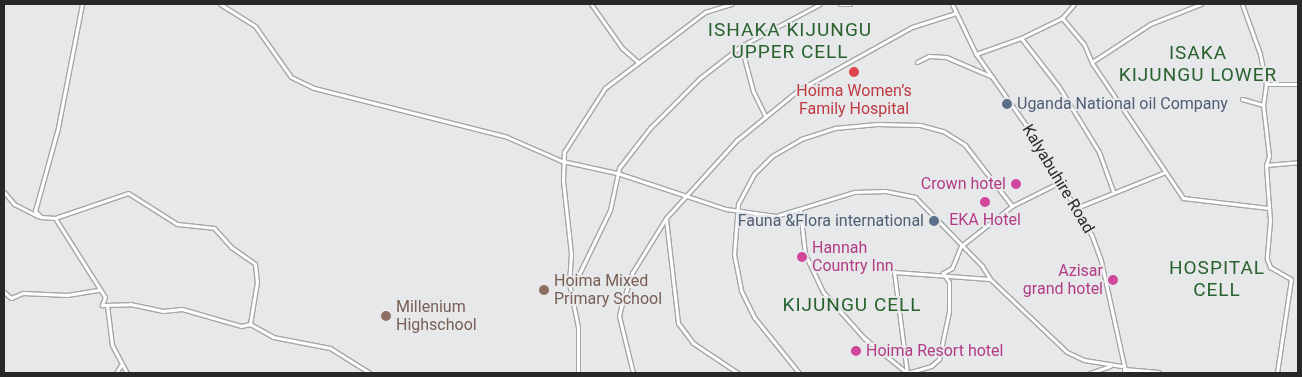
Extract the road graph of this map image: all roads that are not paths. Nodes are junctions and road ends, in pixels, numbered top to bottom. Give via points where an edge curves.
1 (82, 4) edge
2 (220, 4) edge
3 (591, 4) edge
4 (732, 4) edge
5 (820, 4) edge
6 (840, 4) edge
7 (850, 4) edge
8 (952, 4) edge
9 (1074, 4) edge
10 (1201, 4) edge
11 (1242, 4) edge
12 (956, 13) junction
13 (1062, 18) junction
14 (1020, 38) junction
15 (741, 46) junction
16 (976, 54) junction
17 (634, 60) junction
18 (917, 62) dead end
19 (1092, 62) junction
20 (639, 63) junction
21 (631, 68) junction
22 (993, 77) junction
23 (1266, 84) junction
24 (1298, 84) edge
25 (1242, 99) dead end
26 (1263, 105) junction
27 (765, 116) junction
28 (562, 161) junction
29 (1298, 162) edge
30 (1266, 165) junction
31 (1166, 172) junction
32 (616, 173) junction
33 (1060, 182) junction
34 (1114, 191) junction
35 (4, 192) edge
36 (688, 194) junction
37 (1012, 206) junction
38 (1076, 208) junction
39 (1268, 208) junction
40 (736, 209) junction
41 (800, 210) junction
42 (39, 216) junction
43 (55, 218) junction
44 (666, 218) junction
45 (961, 246) junction
46 (943, 273) junction
47 (990, 279) junction
48 (569, 283) junction
49 (100, 290) junction
50 (4, 292) edge
51 (102, 305) junction
52 (250, 324) junction
53 (121, 365) junction
54 (1111, 365) junction
55 (1124, 370) edge
56 (1091, 372) edge
57 (116, 373) edge
58 (127, 373) edge
59 (370, 373) edge
60 (578, 373) edge
61 (633, 373) edge
62 (738, 373) edge
63 (799, 373) edge
64 (907, 373) edge
65 (1085, 373) edge
66 (1159, 373) edge
67 (1277, 373) edge

1 - 42 street via 51,159 37,200 35,210
2 - 28 street via 255,26 291,77 314,88 507,137
3 - 17 street
4 - 20 street via 705,12
5 - 15 street
6 - 7 street
8 - 12 street, Kalyabuhire Road
9 - 13 street
10 - 19 street via 1150,24
11 - 23 street via 1260,54
12 - 16 street, Kalyabuhire Road
12 - 27 street via 912,27 797,91
13 - 14 street
13 - 19 street via 1084,44
14 - 16 street
14 - 34 street via 1059,87 1099,152
15 - 27 street via 753,91
15 - 32 street via 675,102 639,141
16 - 22 street, Kalyabuhire Road
17 - 20 street
17 - 21 street
18 - 22 street via 929,56 946,57
19 - 31 street
20 - 21 street
21 - 28 street via 600,94
22 - 33 street, Kalyabuhire Road
23 - 24 street
23 - 26 street
25 - 26 street
26 - 30 street via 1269,156
27 - 36 street
28 - 32 street
28 - 48 street via 571,254
29 - 30 street
30 - 39 street
31 - 34 street
31 - 39 street via 1185,200
32 - 36 street via 644,184
32 - 48 street via 610,210 579,274
33 - 37 street
33 - 38 street, Kalyabuhire Road
34 - 38 street
35 - 42 street via 28,213
36 - 40 street
36 - 44 street
37 - 40 street via 978,159 954,136 920,125 877,124 822,132 785,146 754,174
37 - 45 street
38 - 55 street, Kalyabuhire Road via 1102,261
39 - 67 street via 1267,259 1270,267 1291,278
40 - 41 street via 776,216
40 - 63 street via 734,254 741,290 764,331
41 - 45 street via 854,192 874,190 901,194 922,202
41 - 64 street via 805,254 823,292 864,338
42 - 43 street
43 - 49 street
43 - 52 street via 128,193 177,224 214,228 231,248 256,267 257,282
44 - 61 street via 632,273 619,316
44 - 62 street via 678,322 693,343
45 - 46 street via 952,268
45 - 47 street via 982,266
46 - 47 street
46 - 64 street via 949,282 949,311 942,352 931,366
46 - 64 street via 899,270 893,273
47 - 54 street via 1067,352 1084,360
48 - 60 street via 578,327
49 - 50 street via 67,295 23,293 10,298
49 - 51 street via 104,297
51 - 52 street via 122,303 163,311 182,309 241,326
51 - 53 street via 107,305 112,344
52 - 59 street via 273,337 330,348
53 - 57 street
53 - 58 street
54 - 55 street
54 - 56 street
55 - 66 street
56 - 65 street

